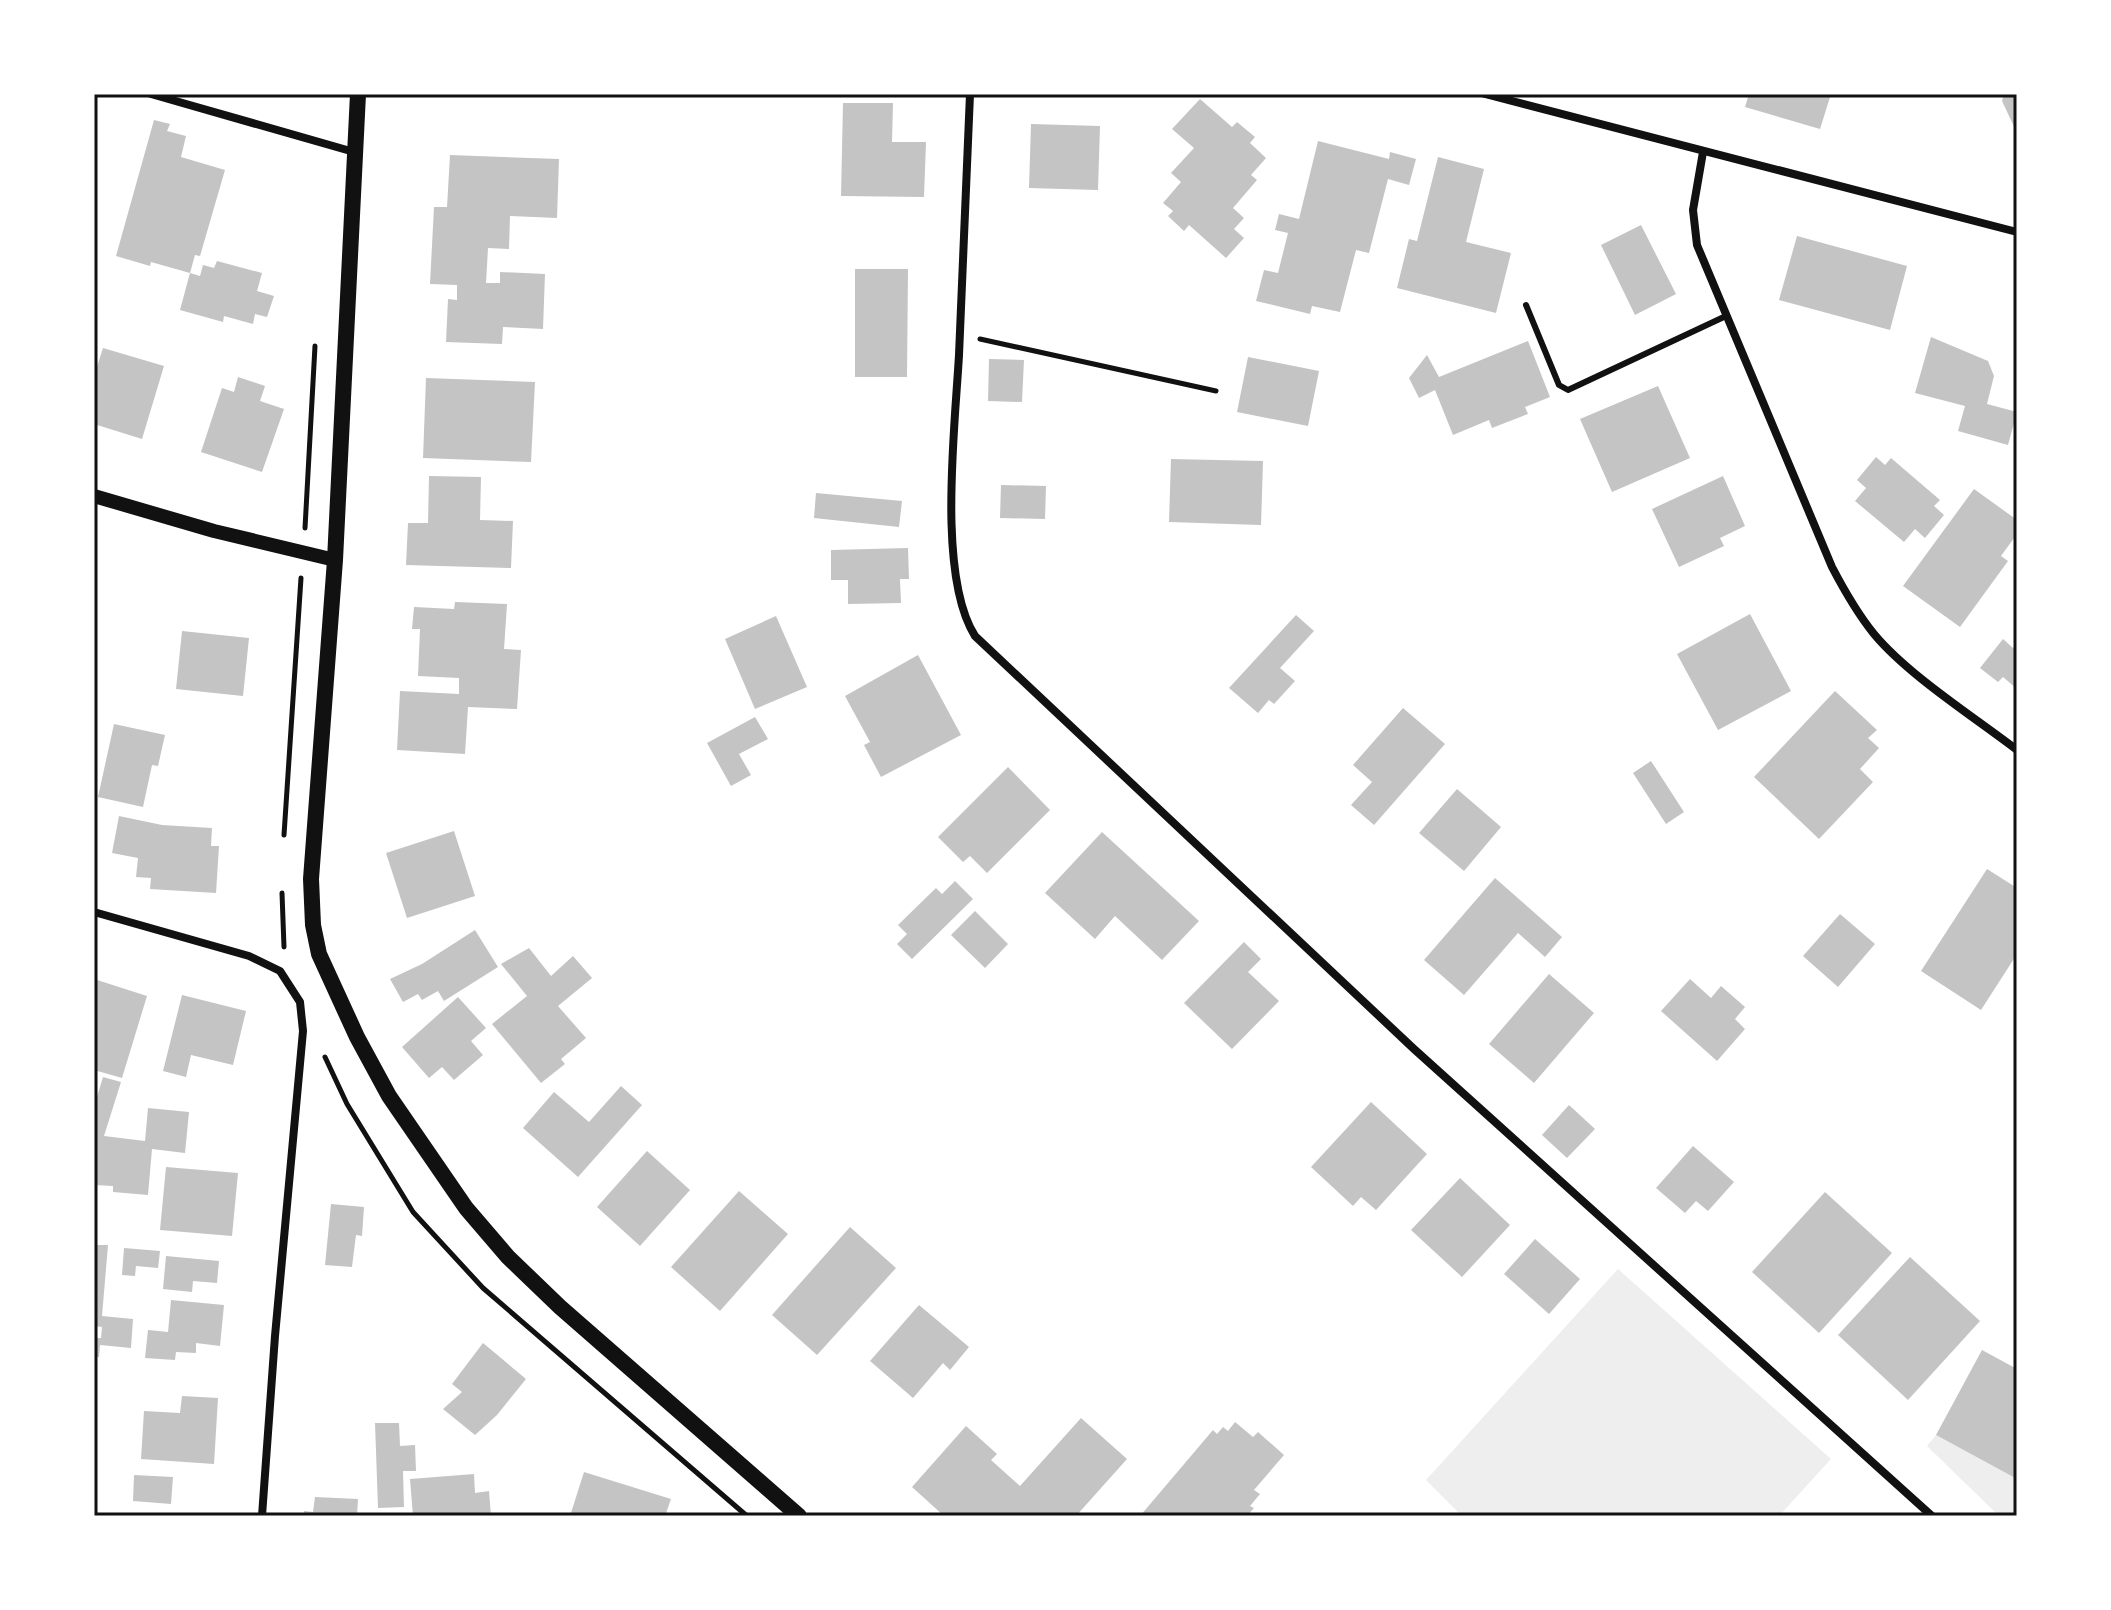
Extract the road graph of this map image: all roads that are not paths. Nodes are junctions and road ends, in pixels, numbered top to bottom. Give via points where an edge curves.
1 (151, 94) edge
2 (358, 94) edge
3 (970, 94) edge
4 (1485, 94) edge
5 (354, 152) junction
6 (1703, 152) junction
7 (2017, 232) edge
8 (1526, 305) dead end
9 (1726, 316) junction
10 (94, 496) edge
11 (335, 560) junction
12 (2017, 750) edge
13 (94, 912) edge
14 (262, 1516) edge
15 (799, 1516) edge
16 (1932, 1516) edge

1 - 5 street
2 - 5 main road
3 - 16 street via 951,528 960,604 975,636 1414,1049
4 - 6 street
5 - 11 main road
6 - 7 street
6 - 9 street via 1693,210 1697,245
8 - 9 lane via 1559,385 1568,390
9 - 12 street via 1849,598 1876,636 1918,674
10 - 11 street
11 - 15 main road via 311,879 313,925 319,954 357,1037 427,1153 508,1257
13 - 14 street via 249,956 280,971 300,1002 303,1031

